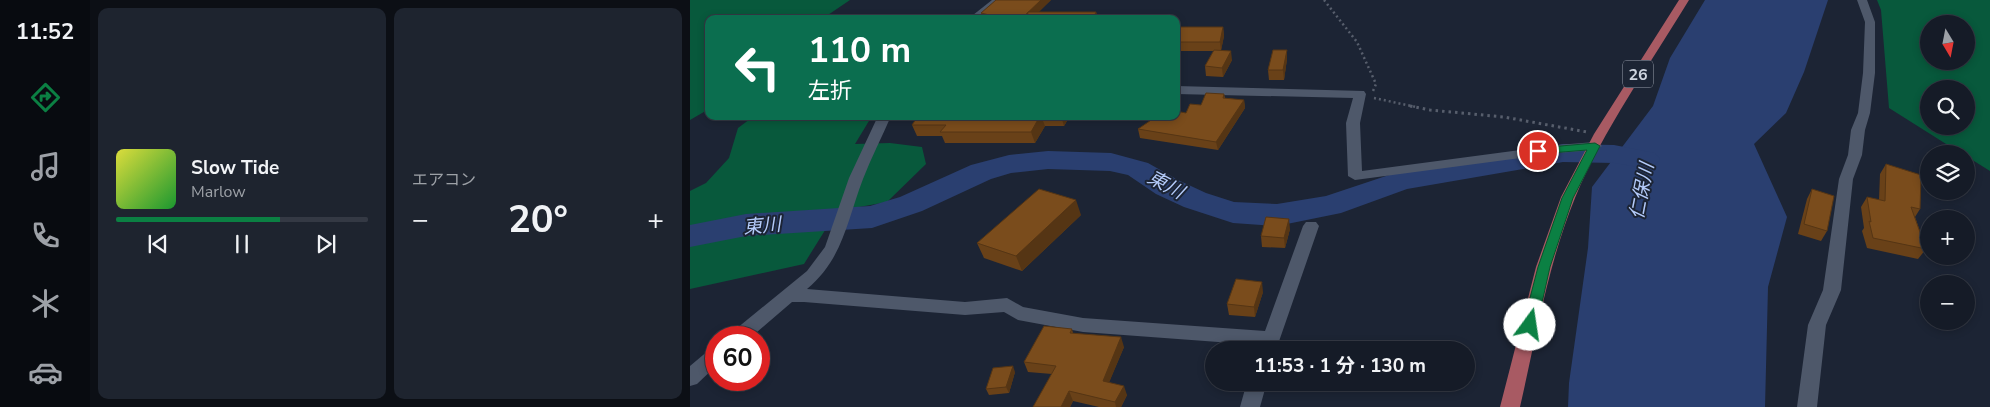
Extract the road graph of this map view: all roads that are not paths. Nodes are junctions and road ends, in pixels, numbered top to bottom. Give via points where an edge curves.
1 (998, 0) edge
2 (1684, 0) edge
3 (1862, 0) edge
4 (977, 15) edge
5 (1180, 90) edge
6 (883, 120) edge
7 (1594, 147) junction
8 (1311, 226) dead end
9 (786, 296) junction
10 (751, 326) edge
11 (1229, 341) edge
12 (1269, 341) edge
13 (705, 365) edge
14 (690, 378) edge
15 (1254, 391) edge
16 (1250, 407) edge
17 (1510, 407) edge
18 (1807, 407) edge

1 - 4 street
2 - 7 main road, 26
3 - 18 street via 1870,22 1864,113 1846,179 1832,290 1817,325
5 - 7 street via 1360,94 1353,123 1355,176
6 - 9 street via 856,178 832,249 813,275
7 - 17 main road, 26 via 1568,198 1544,267
8 - 12 street
9 - 10 street
9 - 11 street via 825,295 989,310 1007,305 1018,313 1083,326
13 - 14 street
15 - 16 street

